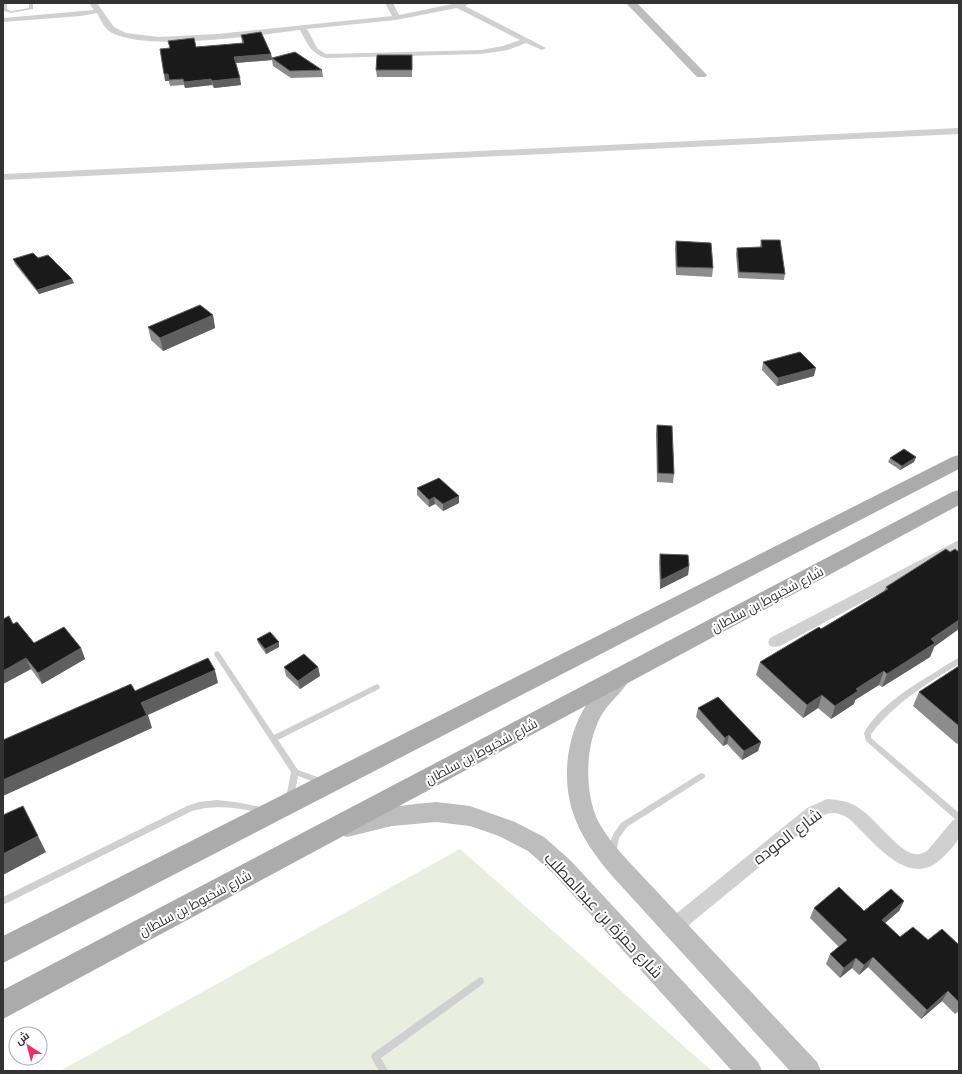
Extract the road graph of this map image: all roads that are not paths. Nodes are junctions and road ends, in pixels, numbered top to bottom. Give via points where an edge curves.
1 (5, 3) edge
2 (31, 3) edge
3 (93, 3) edge
4 (389, 3) edge
5 (631, 3) edge
6 (462, 4) edge
7 (98, 11) junction
8 (81, 14) junction
9 (396, 17) junction
10 (105, 19) junction
11 (3, 20) edge
12 (303, 28) junction
13 (527, 40) junction
14 (542, 48) dead end
15 (701, 75) dead end
16 (959, 131) edge
17 (3, 177) edge
18 (959, 461) edge
19 (959, 497) edge
20 (959, 545) edge
21 (775, 642) dead end
22 (217, 654) dead end
23 (959, 661) edge
24 (621, 677) junction
25 (377, 687) dead end
26 (273, 738) junction
27 (295, 772) junction
28 (701, 776) dead end
29 (328, 783) junction
30 (280, 808) junction
31 (959, 818) edge
32 (959, 825) edge
33 (333, 830) junction
34 (613, 859) junction
35 (3, 901) edge
36 (673, 927) junction
37 (3, 950) edge
38 (480, 981) dead end
39 (3, 1005) edge
40 (384, 1071) edge
41 (749, 1071) edge
42 (808, 1071) edge

1 - 2 lane via 5,10 11,12 31,9
3 - 7 street
4 - 9 street
5 - 15 street
6 - 9 street via 432,12
6 - 13 street
7 - 8 street
7 - 10 street
8 - 10 street
8 - 11 street
9 - 12 street
10 - 12 street via 115,32 145,38 210,38
12 - 13 street via 315,51 326,56 481,52
13 - 14 street
16 - 17 street
18 - 29 main road
19 - 24 main road, شارع شخبوط بن سلطان
20 - 21 street
22 - 26 lane
23 - 31 lane via 907,693 867,733 868,739
24 - 33 main road, شارع شخبوط بن سلطان
24 - 34 street via 594,709 585,727 578,779 589,826
25 - 26 lane
26 - 27 lane
27 - 29 lane
27 - 30 lane via 293,788
28 - 34 lane via 624,825 617,833 613,844
29 - 30 main road
30 - 35 lane via 222,802 190,808
30 - 37 main road
32 - 36 street, شارع الموده via 933,856 926,861 916,862 905,859 848,810 828,806 813,813
33 - 39 main road, شارع شخبوط بن سلطان
33 - 41 street, شارع حمزة بن عبدالمطلب via 392,816 436,812 470,816 507,828 536,844 562,867
34 - 36 street
36 - 42 street
38 - 40 lane via 375,1058

